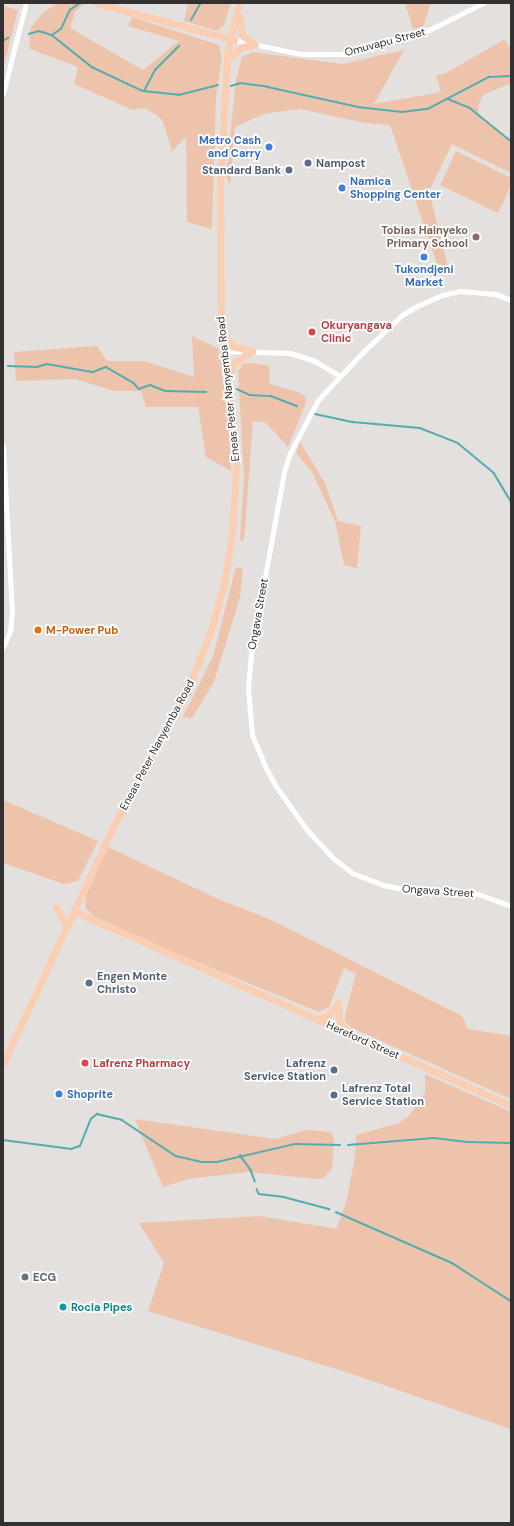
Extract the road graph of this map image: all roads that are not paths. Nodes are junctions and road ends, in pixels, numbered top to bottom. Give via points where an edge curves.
1 (26, 3) edge
2 (96, 3) edge
3 (240, 3) edge
4 (482, 3) edge
5 (239, 17) junction
6 (232, 40) junction
7 (255, 45) junction
8 (231, 56) junction
9 (226, 72) junction
10 (3, 93) edge
11 (511, 300) edge
12 (221, 328) junction
13 (224, 351) junction
14 (252, 351) junction
15 (340, 376) junction
16 (227, 383) junction
17 (3, 446) edge
18 (3, 647) edge
19 (511, 906) edge
20 (56, 907) dead end
21 (74, 910) junction
22 (66, 925) junction
23 (318, 1020) junction
24 (355, 1038) junction
25 (3, 1064) edge
26 (511, 1106) edge

1 - 10 street
2 - 6 main road
3 - 5 main road, Eneas Peter Nanyemba Road
3 - 6 main road, Eneas Peter Nanyemba Road
4 - 7 street, Omuvapu Street via 448,23 411,38 348,54 301,54
5 - 6 main road, Eneas Peter Nanyemba Road
5 - 7 main road via 242,35
6 - 7 street, Omuvapu Street
6 - 8 main road, Eneas Peter Nanyemba Road
6 - 9 main road, Eneas Peter Nanyemba Road
7 - 8 main road via 242,47
8 - 9 main road, Eneas Peter Nanyemba Road
9 - 12 main road, Eneas Peter Nanyemba Road via 220,187
11 - 15 street, Ongava Street via 495,294 460,292 425,301 402,315
12 - 13 main road, Eneas Peter Nanyemba Road
12 - 14 main road via 228,343
13 - 14 street
13 - 16 main road, Eneas Peter Nanyemba Road
14 - 15 street via 277,351 300,355 332,369
14 - 16 main road via 234,363
15 - 19 street, Ongava Street via 312,408 290,453 284,472 248,676 252,735 266,768 285,801 320,845 352,873 399,888 478,894
16 - 21 main road, Eneas Peter Nanyemba Road via 234,435 236,485 232,533 218,608 187,692 114,825
17 - 18 street via 12,610 10,631
20 - 22 main road
21 - 22 main road, Eneas Peter Nanyemba Road
21 - 23 main road, Hereford Street via 162,955
22 - 25 main road, Eneas Peter Nanyemba Road
23 - 24 main road, Hereford Street
23 - 24 main road via 328,1015 338,1003 341,1026
24 - 26 main road, Hereford Street

